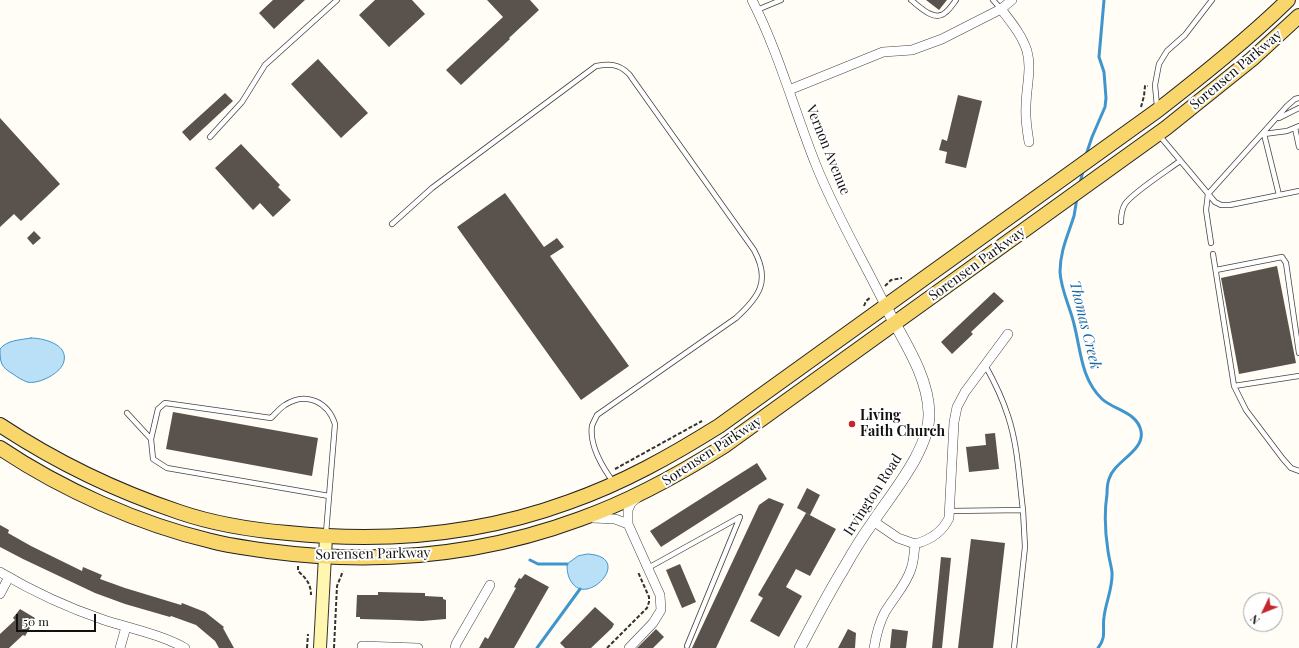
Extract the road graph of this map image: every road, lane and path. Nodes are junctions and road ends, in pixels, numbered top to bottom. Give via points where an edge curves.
1 (336, 0) edge
2 (752, 0) edge
3 (781, 0) edge
4 (911, 0) edge
5 (956, 0) edge
6 (993, 0) edge
7 (1012, 0) edge
8 (1212, 0) edge
9 (1288, 0) edge
10 (1001, 9) junction
11 (758, 10) junction
12 (1298, 17) edge
13 (789, 90) junction
14 (1299, 98) edge
15 (1299, 108) edge
16 (1158, 110) junction
17 (1275, 120) junction
18 (1297, 127) edge
19 (1158, 134) junction
20 (1264, 134) junction
21 (210, 136) dead end
22 (1029, 142) dead end
23 (1299, 147) edge
24 (1180, 162) junction
25 (1299, 191) edge
26 (1208, 194) junction
27 (1279, 195) junction
28 (1121, 222) dead end
29 (392, 224) dead end
30 (1211, 243) dead end
31 (1213, 254) dead end
32 (1216, 270) junction
33 (866, 301) dead end
34 (886, 307) junction
35 (863, 308) dead end
36 (894, 323) junction
37 (1008, 334) dead end
38 (1299, 353) edge
39 (985, 365) junction
40 (1299, 376) edge
41 (1234, 386) junction
42 (127, 413) dead end
43 (707, 418) dead end
44 (0, 425) edge
45 (151, 439) junction
46 (0, 448) edge
47 (620, 466) dead end
48 (1299, 471) edge
49 (615, 484) junction
50 (643, 492) junction
51 (329, 496) junction
52 (1022, 510) junction
53 (950, 511) junction
54 (580, 519) junction
55 (873, 521) junction
56 (628, 524) junction
57 (326, 537) junction
58 (915, 544) junction
59 (325, 557) junction
60 (636, 566) dead end
61 (648, 568) junction
62 (298, 571) dead end
63 (343, 571) dead end
64 (0, 572) edge
65 (9, 578) junction
66 (490, 585) dead end
67 (0, 594) edge
68 (310, 596) dead end
69 (126, 627) junction
70 (308, 633) dead end
71 (362, 646) dead end
72 (687, 646) dead end
73 (120, 648) edge
74 (185, 648) edge
75 (307, 648) edge
76 (320, 648) edge
77 (334, 648) edge
78 (418, 648) edge
79 (455, 648) edge
80 (607, 648) edge
81 (629, 648) edge
82 (800, 648) edge
83 (874, 648) edge
84 (1014, 648) edge

1 - 21 lane via 265,65 242,102
2 - 11 street, Vernon Avenue
3 - 11 lane
4 - 5 lane via 933,16 940,16 946,13
6 - 10 lane
7 - 10 street
8 - 16 lane via 1185,35 1167,51 1159,64 1155,85
9 - 16 main road, Sorensen Parkway via 1244,41
10 - 13 street via 942,39 912,50 882,52
10 - 22 street via 1019,33 1027,51 1029,74 1026,127
11 - 13 street, Vernon Avenue
12 - 19 main road, Sorensen Parkway via 1231,77
13 - 34 street, Vernon Avenue via 817,167
14 - 17 lane via 1287,106
15 - 17 lane
16 - 34 main road, Sorensen Parkway
17 - 20 lane
18 - 20 lane via 1287,132
18 - 23 lane
19 - 24 lane
19 - 36 main road, Sorensen Parkway
20 - 26 lane
20 - 27 lane
24 - 26 lane
24 - 28 lane via 1125,203
25 - 27 lane
26 - 27 lane via 1221,205
26 - 30 lane via 1206,210
29 - 49 lane via 432,188 596,66 615,65 629,74 754,250 761,262 762,280 751,304 736,318 597,414 592,425 596,452
31 - 32 lane
32 - 38 lane via 1282,257 1286,263
32 - 41 lane
33 - 35 path
34 - 36 street, Irvington Road
34 - 49 main road, Sorensen Parkway via 719,426 654,465
36 - 50 main road, Sorensen Parkway via 724,446
36 - 55 street, Irvington Road via 921,377 929,420 921,448
37 - 39 street
39 - 52 lane via 1000,393 1008,416 1016,448
39 - 53 street via 964,392 957,407
40 - 41 lane
41 - 48 lane via 1246,410 1283,459 1291,468
42 - 45 lane
43 - 47 path
44 - 57 main road, Sorensen Parkway via 94,478 180,513 272,532
45 - 51 lane via 153,459 167,468
45 - 51 lane via 158,409 165,403 271,418 285,405 298,399 311,399 323,405 332,415 335,424
46 - 59 main road, Sorensen Parkway via 66,486 116,509 178,532 212,542
49 - 57 main road, Sorensen Parkway via 546,510 472,528 407,536
50 - 54 main road, Sorensen Parkway
50 - 56 street via 631,503
51 - 57 lane
52 - 53 lane
52 - 84 lane via 1025,547
53 - 58 street via 946,524 937,534
54 - 56 street via 608,518
54 - 59 main road, Sorensen Parkway via 527,536 457,551 396,557
55 - 58 street via 898,538
55 - 82 street, Irvington Road via 830,590
56 - 61 street
57 - 59 main road
58 - 83 street via 911,570 886,612
59 - 76 main road
60 - 80 path via 649,597 647,608
61 - 72 lane via 740,517
61 - 81 street via 660,595 661,610 653,623
62 - 68 path via 311,588
63 - 77 path via 337,586
64 - 65 street
65 - 67 street
65 - 69 street via 83,612
66 - 79 street
69 - 73 street
69 - 74 street
70 - 75 path
71 - 78 street

